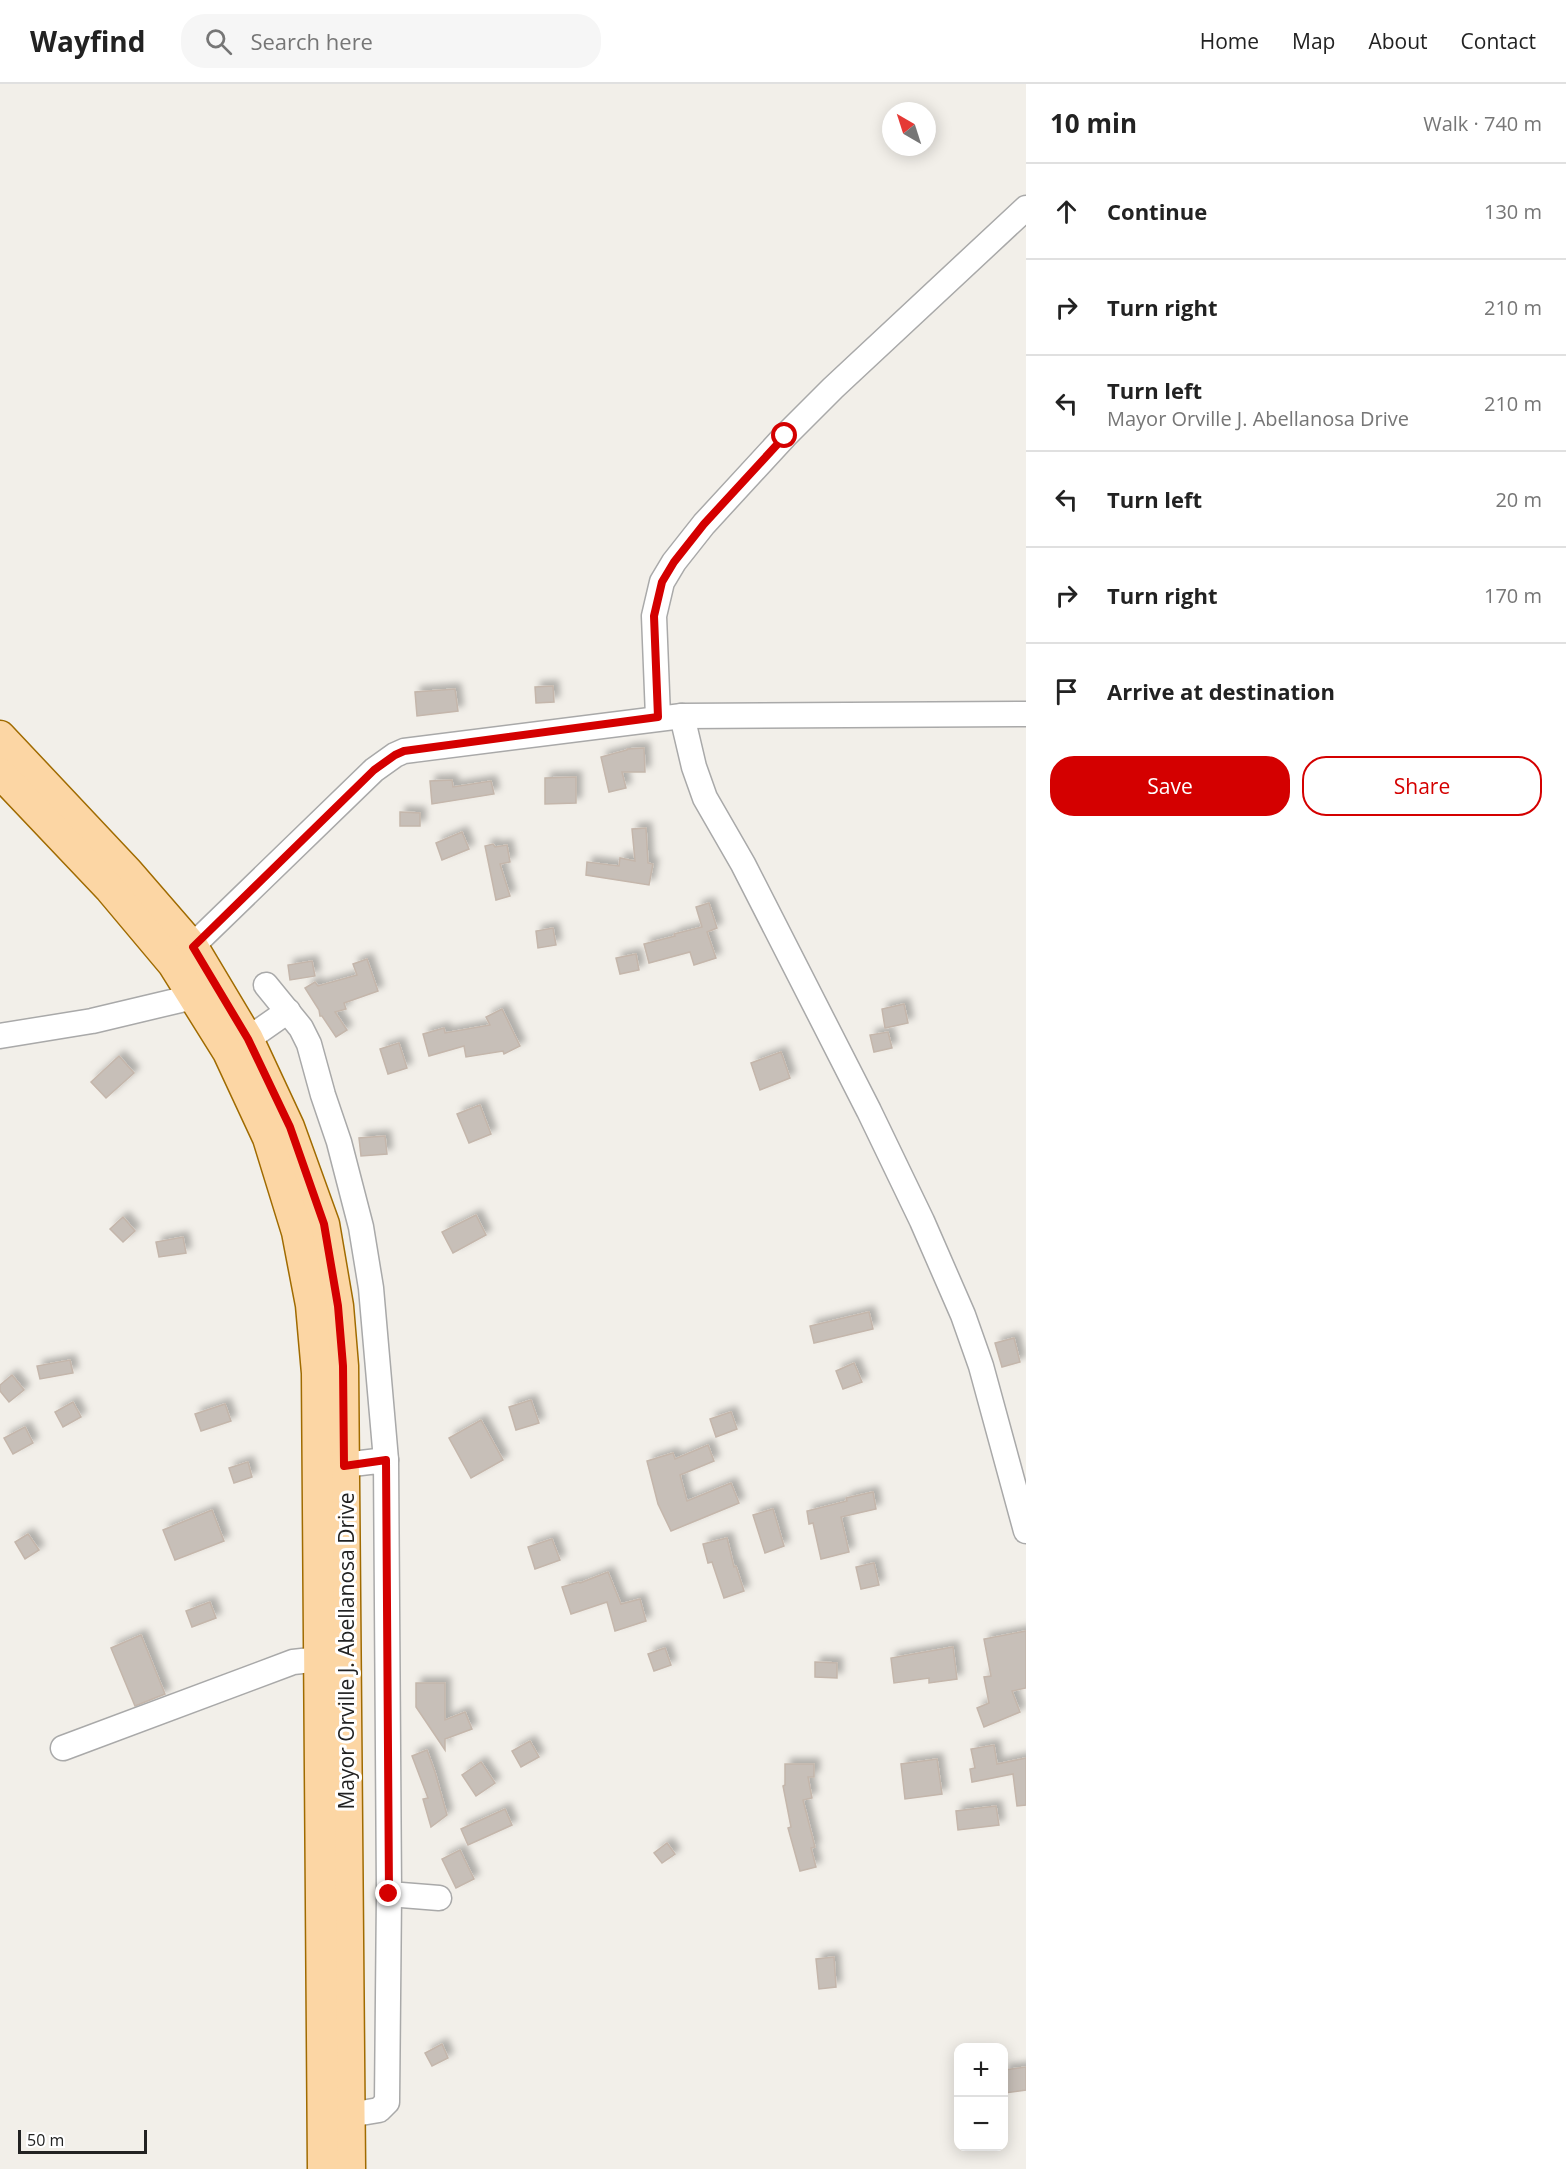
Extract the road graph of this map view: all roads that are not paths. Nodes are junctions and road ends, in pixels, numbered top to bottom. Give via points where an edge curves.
1 (1026, 208) edge
2 (1026, 714) edge
3 (682, 716) junction
4 (658, 717) junction
5 (0, 736) edge
6 (0, 773) edge
7 (183, 956) junction
8 (266, 985) dead end
9 (194, 997) junction
10 (288, 1011) junction
11 (0, 1036) edge
12 (248, 1039) junction
13 (386, 1460) junction
14 (344, 1466) junction
15 (1026, 1531) edge
16 (320, 1659) junction
17 (63, 1748) dead end
18 (389, 1894) junction
19 (440, 1898) dead end
20 (349, 2115) junction
21 (324, 2169) edge
22 (350, 2169) edge

1 - 4 street via 825,396 704,524 674,562 662,582 654,616
2 - 3 street
3 - 4 street
3 - 15 street via 705,798 743,864 869,1111 963,1315
4 - 7 street via 395,755 374,770
5 - 7 main road, Mayor Orville J. Abellanosa Drive via 128,872
6 - 7 main road, Mayor Orville J. Abellanosa Drive via 110,889
7 - 9 main road, Mayor Orville J. Abellanosa Drive
7 - 12 main road, Mayor Orville J. Abellanosa Drive
8 - 10 street
9 - 11 street via 92,1021
9 - 16 main road, Mayor Orville J. Abellanosa Drive via 228,1052 268,1138 297,1232 311,1305 317,1373
10 - 12 street
10 - 13 street via 309,1044 361,1227 371,1288
12 - 14 main road, Mayor Orville J. Abellanosa Drive via 290,1127 324,1224 338,1306 343,1366
13 - 14 street
13 - 18 street
14 - 20 main road, Mayor Orville J. Abellanosa Drive
16 - 17 street via 293,1662
16 - 21 main road, Mayor Orville J. Abellanosa Drive
18 - 19 street
18 - 20 street via 387,2102 379,2110
20 - 22 main road, Mayor Orville J. Abellanosa Drive

